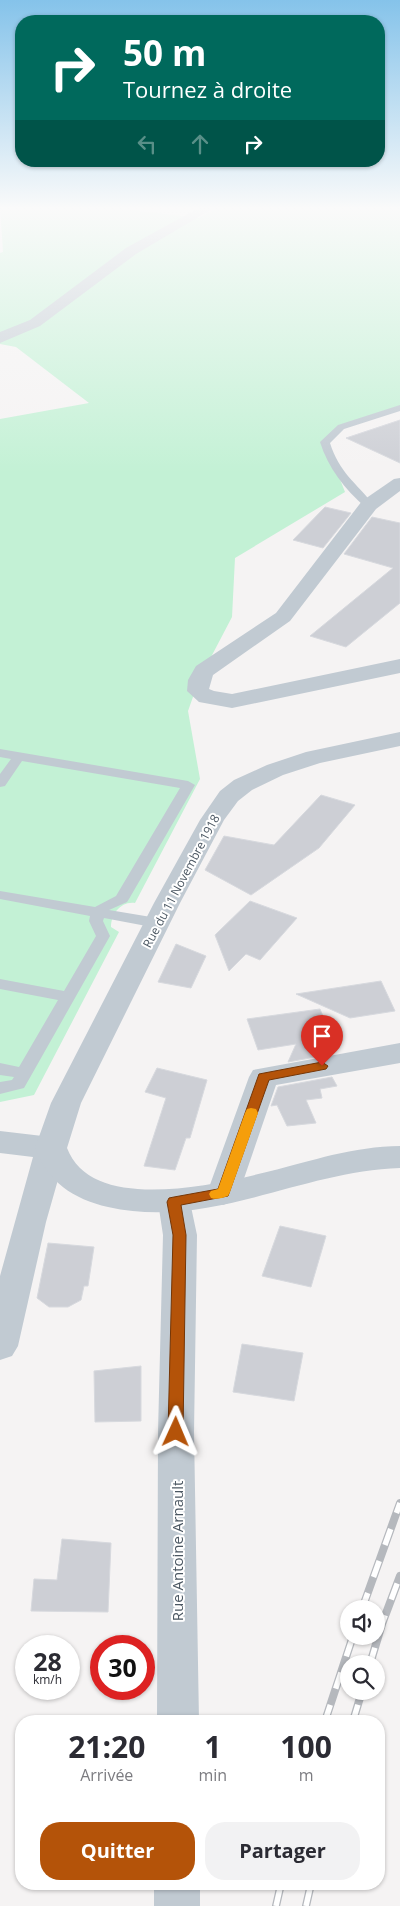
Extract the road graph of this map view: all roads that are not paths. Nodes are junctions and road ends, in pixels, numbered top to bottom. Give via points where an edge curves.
1 (73, 295) edge
2 (0, 338) edge
3 (400, 408) edge
4 (400, 483) edge
5 (369, 504) junction
6 (400, 666) edge
7 (400, 739) edge
8 (0, 753) edge
9 (19, 756) junction
10 (0, 783) edge
11 (0, 895) edge
12 (98, 913) junction
13 (157, 923) junction
14 (0, 984) edge
15 (68, 997) junction
16 (400, 1053) edge
17 (0, 1069) edge
18 (24, 1074) junction
19 (0, 1088) edge
20 (0, 1142) edge
21 (51, 1148) junction
22 (400, 1157) edge
23 (223, 1192) junction
24 (174, 1202) junction
25 (0, 1346) edge
26 (178, 1715) edge
27 (177, 1890) edge
28 (177, 1906) edge

1 - 2 street via 35,323
3 - 5 lane via 341,427 325,442 336,466
4 - 5 street
5 - 6 street via 282,618 204,671 198,690 207,697 232,701
7 - 13 street, Rue du 11 Novembre 1918 via 314,757 243,785 229,796 212,820
8 - 9 lane
9 - 10 lane
9 - 12 lane via 188,785 122,899
11 - 12 lane
12 - 13 lane
12 - 15 lane via 96,921 103,936
13 - 21 street, Rue du 11 Novembre 1918 via 66,1103
14 - 15 lane
15 - 18 lane
16 - 23 street via 264,1077
17 - 18 lane
18 - 19 lane via 18,1084
20 - 21 street
21 - 24 street via 60,1168 89,1190 127,1201
21 - 25 street, Rue du 11 Novembre 1918
22 - 23 street via 357,1161
23 - 24 street
24 - 26 street, Rue Antoine Arnault via 180,1235 176,1432
27 - 28 street

